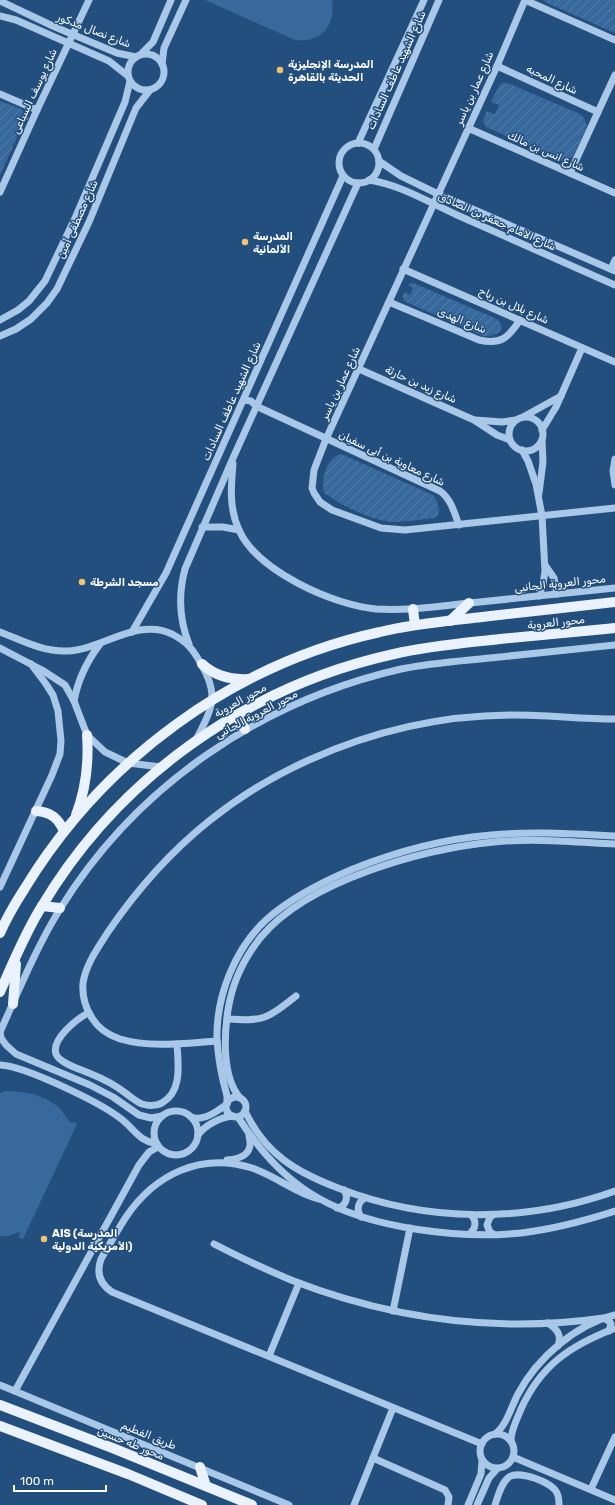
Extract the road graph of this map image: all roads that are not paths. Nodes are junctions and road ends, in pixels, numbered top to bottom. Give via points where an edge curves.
1 (89, 0) edge
2 (171, 0) edge
3 (186, 0) edge
4 (424, 0) edge
5 (439, 0) edge
6 (525, 0) edge
7 (0, 1) edge
8 (419, 11) junction
9 (0, 16) edge
10 (432, 16) junction
11 (73, 35) junction
12 (615, 40) edge
13 (69, 44) junction
14 (138, 56) junction
15 (162, 64) junction
16 (496, 66) junction
17 (615, 75) edge
18 (129, 78) junction
19 (150, 90) junction
20 (0, 94) edge
21 (37, 110) junction
22 (598, 112) junction
23 (468, 128) junction
24 (358, 143) junction
25 (374, 149) junction
26 (379, 162) junction
27 (570, 173) junction
28 (343, 176) junction
29 (370, 180) junction
30 (358, 183) junction
31 (0, 192) edge
32 (615, 193) edge
33 (438, 194) junction
34 (433, 204) junction
35 (76, 216) junction
36 (89, 222) junction
37 (72, 224) junction
38 (85, 230) junction
39 (615, 260) edge
40 (403, 268) junction
41 (613, 270) edge
42 (615, 284) edge
43 (389, 302) junction
44 (0, 320) edge
45 (520, 320) junction
46 (0, 336) edge
47 (582, 348) junction
48 (615, 362) edge
49 (358, 369) junction
50 (249, 388) junction
51 (262, 394) junction
52 (561, 396) junction
53 (244, 400) junction
54 (256, 406) junction
55 (519, 419) junction
56 (474, 420) junction
57 (542, 430) junction
58 (326, 439) junction
59 (510, 440) junction
60 (542, 440) junction
61 (522, 450) junction
62 (233, 458) junction
63 (615, 459) edge
64 (615, 485) edge
65 (538, 495) junction
66 (615, 508) edge
67 (542, 516) junction
68 (459, 525) junction
69 (202, 528) junction
70 (239, 530) junction
71 (545, 565) junction
72 (615, 588) edge
73 (557, 594) junction
74 (538, 596) junction
75 (615, 602) edge
76 (469, 603) junction
77 (413, 609) junction
78 (450, 621) junction
79 (415, 625) junction
80 (615, 628) edge
81 (0, 632) edge
82 (132, 632) junction
83 (100, 644) junction
84 (189, 644) junction
85 (615, 645) edge
86 (0, 648) edge
87 (31, 664) junction
88 (202, 664) junction
89 (250, 679) junction
90 (213, 700) junction
91 (74, 701) junction
92 (236, 715) junction
93 (615, 719) edge
94 (245, 730) junction
95 (87, 735) junction
96 (196, 740) junction
97 (128, 764) junction
98 (161, 767) junction
99 (36, 811) junction
100 (74, 820) junction
101 (64, 831) junction
102 (615, 836) edge
103 (615, 844) edge
104 (389, 856) junction
105 (392, 864) junction
106 (0, 887) edge
107 (42, 906) junction
108 (60, 908) junction
109 (0, 933) edge
110 (17, 956) junction
111 (0, 992) edge
112 (296, 996) dead end
113 (13, 1004) junction
114 (221, 1007) junction
115 (228, 1008) junction
116 (88, 1013) junction
117 (227, 1019) junction
118 (0, 1032) edge
119 (217, 1041) junction
120 (178, 1044) junction
121 (0, 1065) edge
122 (240, 1098) junction
123 (227, 1103) junction
124 (245, 1111) junction
125 (162, 1116) junction
126 (236, 1116) junction
127 (191, 1117) junction
128 (249, 1134) junction
129 (198, 1135) junction
130 (158, 1146) junction
131 (217, 1162) junction
132 (344, 1190) junction
133 (615, 1191) edge
134 (365, 1198) junction
135 (319, 1199) junction
136 (337, 1208) junction
137 (615, 1211) edge
138 (471, 1215) junction
139 (493, 1215) junction
140 (361, 1216) junction
141 (410, 1228) junction
142 (469, 1234) junction
143 (493, 1234) junction
144 (214, 1244) dead end
145 (299, 1283) junction
146 (394, 1311) junction
147 (615, 1315) edge
148 (604, 1318) junction
149 (548, 1323) junction
150 (612, 1330) edge
151 (558, 1346) junction
152 (269, 1356) junction
153 (0, 1385) edge
154 (16, 1391) junction
155 (0, 1405) edge
156 (393, 1408) junction
157 (0, 1426) edge
158 (495, 1434) junction
159 (615, 1436) edge
160 (511, 1441) junction
161 (482, 1444) junction
162 (513, 1457) junction
163 (373, 1458) junction
164 (482, 1460) junction
165 (200, 1468) junction
166 (496, 1469) junction
167 (206, 1486) junction
168 (591, 1489) junction
169 (615, 1500) edge
170 (202, 1505) edge
171 (252, 1505) edge
172 (289, 1505) edge
173 (354, 1505) edge
174 (448, 1505) edge
175 (468, 1505) edge
176 (477, 1505) edge
177 (495, 1505) edge
178 (559, 1505) edge

1 - 11 street, شارع يوسف السباعى
2 - 14 street via 152,42
3 - 15 street via 166,44
4 - 8 street, شارع الشهيد عاطف السادات
5 - 10 street, شارع الشهيد عاطف السادات
6 - 12 street
6 - 16 street, شارع عمار بن ياسر
7 - 11 street, شارع نصال مدكور
8 - 10 street
8 - 24 street, شارع الشهيد عاطف السادات
9 - 13 street, شارع نصال مدكور via 16,20
10 - 25 street, شارع الشهيد عاطف السادات
11 - 13 street, شارع يوسف السباعى
11 - 14 street, شارع نصال مدكور via 116,53
13 - 18 street, شارع نصال مدكور via 108,61
13 - 21 street, شارع يوسف السباعى
14 - 15 street via 152,55
14 - 18 street via 129,65
15 - 19 street via 164,76 156,87
16 - 22 street, شارع المحبه
16 - 23 street, شارع عمار بن ياسر
17 - 22 street
18 - 19 street via 135,87
18 - 35 street, شارع مصطفى أمين via 125,102
19 - 36 street, شارع مصطفى أمين via 136,108
20 - 21 street
21 - 31 street, شارع يوسف السباعى
22 - 27 street
23 - 27 street, شارع انس بن مالك
23 - 33 street, شارع عمار بن ياسر
24 - 25 street via 367,144
24 - 28 street via 347,146 340,155 339,167
25 - 26 street
26 - 29 street via 377,172
26 - 33 street, شارع الامام جعفر بن الصادق
27 - 32 street, شارع انس بن مالك
28 - 30 street
28 - 50 street, شارع الشهيد عاطف السادات
29 - 30 street
29 - 34 street, شارع الامام جعفر بن الصادق via 397,187
30 - 51 street
33 - 34 street, شارع عمار بن ياسر
33 - 41 street, شارع الامام جعفر بن الصادق
34 - 40 street, شارع عمار بن ياسر
34 - 42 street, شارع الامام جعفر بن الصادق
35 - 36 street
35 - 37 street, شارع مصطفى أمين
36 - 38 street, شارع مصطفى أمين
37 - 38 street
37 - 44 street, شارع مصطفى أمين via 53,267 37,293 18,310
38 - 46 street, شارع مصطفى أمين via 57,289 47,303 31,319
39 - 41 street
40 - 43 street, شارع عمار بن ياسر
40 - 45 street, شارع بلال بن رباح
43 - 45 street, شارع الهدى via 490,343 507,338
43 - 49 street, شارع عمار بن ياسر
45 - 47 street, شارع بلال بن رباح
47 - 48 street, شارع بلال بن رباح
47 - 52 street
49 - 56 street, شارع زيد بن حارثة
49 - 58 street, شارع عمار بن ياسر
50 - 51 street via 255,393
50 - 53 street, شارع الشهيد عاطف السادات
51 - 54 street
52 - 55 street, شارع زيد بن حارثة
52 - 57 street
53 - 54 street, شارع معاوية بن أبى سفيان via 251,401
53 - 82 street, شارع الشهيد عاطف السادات via 166,573
54 - 58 street, شارع معاوية بن أبى سفيان
54 - 62 street
55 - 56 street, شارع زيد بن حارثة via 502,422
55 - 57 street via 526,417 535,420
55 - 59 street via 509,431
56 - 59 street, شارع زيد بن حارثة
57 - 60 street
58 - 68 street, شارع معاوية بن أبى سفيان via 440,491 450,502
58 - 68 street, شارع عمار بن ياسر via 314,470 312,488 324,506 369,524 393,530
59 - 61 street
60 - 61 street via 534,449
60 - 65 street via 543,474
61 - 65 street via 532,472
62 - 69 street
62 - 70 street via 230,492
63 - 64 street
65 - 67 street
66 - 67 street, شارع عمار بن ياسر
67 - 68 street, شارع عمار بن ياسر
67 - 71 street
69 - 70 street via 223,527
69 - 84 street via 185,569 180,594 181,620
70 - 77 street, محور العروبة الجانبى via 252,549 275,571 327,596 376,609
71 - 73 street via 554,578
71 - 74 street via 543,584
72 - 73 street, محور العروبة الجانبى
73 - 74 street, محور العروبة الجانبى
74 - 76 street, محور العروبة الجانبى
75 - 78 main road, محور العروبة
76 - 77 street, محور العروبة الجانبى
76 - 78 main road
77 - 79 main road
78 - 79 main road, محور العروبة
79 - 89 main road, محور العروبة via 344,641
80 - 92 main road, محور العروبة via 455,644 394,654 335,670 306,681
81 - 83 street via 25,643 57,650 76,650
82 - 83 street
82 - 84 street via 156,629
83 - 91 street via 85,666
84 - 88 street
85 - 94 street, محور العروبة الجانبى via 436,663 402,669 313,696
86 - 87 street
87 - 91 street via 65,685
87 - 99 street via 53,695 62,741 56,766
88 - 89 main road via 219,676
88 - 90 street via 210,680
89 - 90 main road, محور العروبة
90 - 96 street
90 - 97 main road, محور العروبة via 167,731
91 - 95 street
92 - 94 main road
92 - 96 main road, محور العروبة
93 - 116 street via 492,715 432,722 402,728 336,749 282,774 208,822 165,861 132,899 90,962 83,993
94 - 108 street, محور العروبة الجانبى via 190,766 140,810 97,856
95 - 97 street via 105,752
95 - 100 main road via 86,778
96 - 98 main road, محور العروبة
97 - 98 street
97 - 100 main road, محور العروبة
98 - 107 main road, محور العروبة via 122,803 92,837 71,862
99 - 101 main road via 54,816
99 - 106 street
100 - 101 main road, محور العروبة
101 - 109 main road, محور العروبة via 32,877
102 - 104 street via 536,833 490,835 440,842
103 - 105 street via 495,842 440,851
104 - 105 street
104 - 114 street via 322,883 267,920 238,957 226,984
105 - 115 street via 336,884 299,905 278,921 261,937 244,962 232,989
107 - 108 main road
107 - 110 main road, محور العروبة
108 - 113 street, محور العروبة الجانبى via 34,954
110 - 111 main road, محور العروبة
110 - 113 main road
112 - 117 street via 266,1018
113 - 118 street, محور العروبة الجانبى
114 - 115 street
114 - 119 street
115 - 117 street
116 - 120 street via 104,1031 119,1038
116 - 120 street via 62,1036 56,1047 57,1056 64,1062 106,1080 142,1104 160,1104 173,1092 178,1078
117 - 122 street via 225,1038 228,1068 233,1087
118 - 125 street via 6,1045 16,1054 90,1085 140,1115 151,1118
119 - 120 street
119 - 123 street
121 - 130 street via 28,1072 80,1096 120,1118 144,1140
122 - 123 street via 232,1098
122 - 124 street via 245,1103
123 - 126 street via 227,1111
123 - 127 street via 217,1111 200,1118
124 - 126 street via 242,1115
124 - 132 street via 260,1137 280,1158 298,1170
125 - 127 street via 179,1111
125 - 130 street via 154,1131
126 - 128 street
126 - 129 street via 226,1117 208,1126
127 - 129 street
128 - 131 street via 249,1148 243,1156
128 - 135 street via 274,1164
129 - 130 street via 194,1146 179,1155 168,1154
130 - 154 street via 139,1165
131 - 135 street via 253,1169 303,1194
131 - 152 street via 198,1164 175,1172 143,1196 125,1218 101,1260 99,1276 104,1286 112,1292
132 - 134 street
132 - 136 street via 347,1196 345,1203
133 - 139 street via 556,1207
134 - 138 street via 426,1212
134 - 140 street via 359,1205 358,1211
135 - 136 street
136 - 140 street
137 - 143 street via 557,1227
138 - 139 street
138 - 142 street via 475,1225
139 - 143 street via 487,1224
140 - 141 street
141 - 142 street
141 - 146 street
142 - 143 street
144 - 145 street
145 - 146 street via 342,1298
145 - 152 street
146 - 149 street via 478,1323
147 - 148 street
148 - 149 street
148 - 150 street via 610,1322
148 - 151 street via 581,1329
149 - 151 street via 558,1332
150 - 160 street via 574,1347 544,1374 524,1402 513,1428
151 - 158 street via 528,1378
152 - 156 street
153 - 154 street, طريق الفطيم
154 - 165 street, طريق الفطيم
155 - 167 main road, محور طه حسين
156 - 161 street
156 - 163 street
157 - 170 main road
158 - 160 street
158 - 161 street via 486,1438
159 - 168 street
160 - 162 street
161 - 164 street
162 - 166 street via 505,1467
162 - 168 street
163 - 173 street
163 - 174 street via 442,1488 449,1497
164 - 166 street
164 - 175 street via 481,1474
165 - 167 main road
165 - 172 street, طريق الفطيم
166 - 176 street
167 - 171 main road, محور طه حسين
168 - 169 street
177 - 178 street via 505,1481 521,1474 550,1485 559,1498

